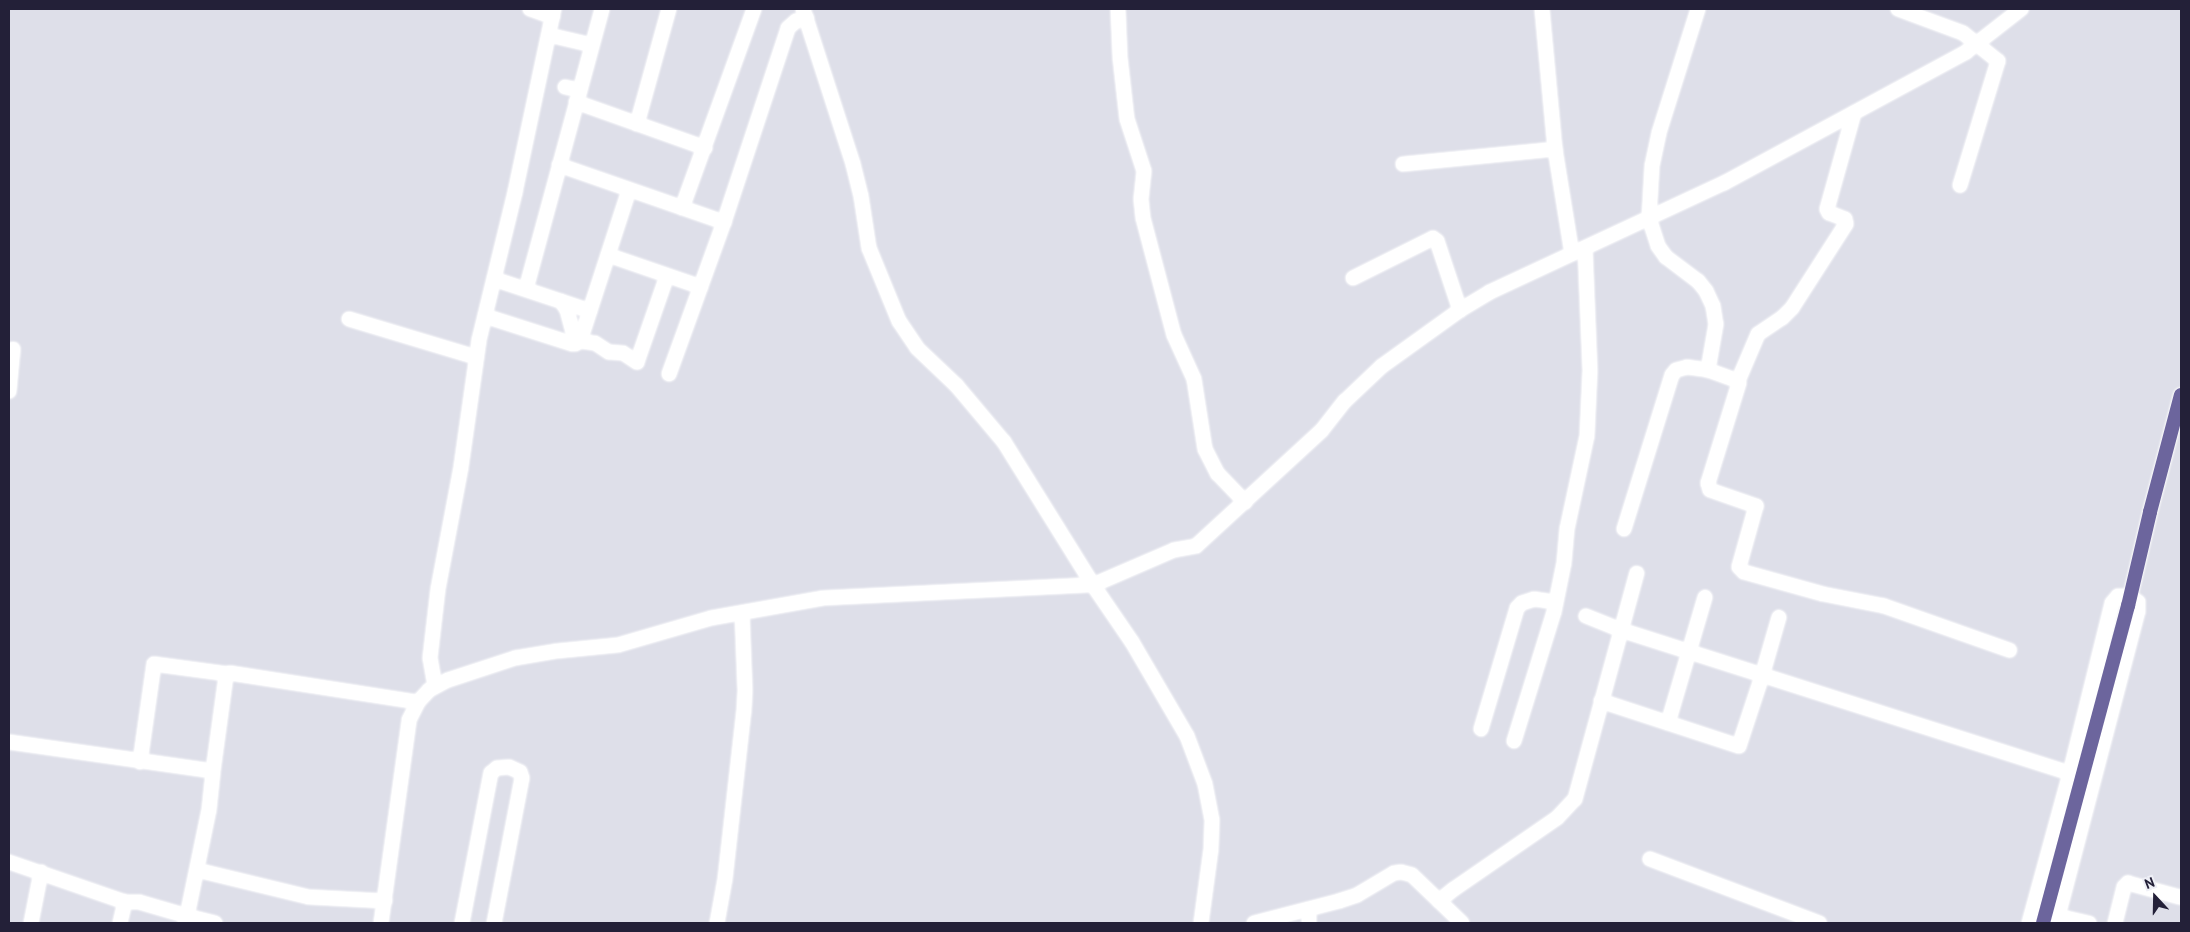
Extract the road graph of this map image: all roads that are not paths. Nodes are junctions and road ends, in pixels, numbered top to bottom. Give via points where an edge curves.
1 (530, 9) edge
2 (602, 9) edge
3 (669, 9) edge
4 (754, 9) edge
5 (1118, 9) edge
6 (1542, 9) edge
7 (1698, 9) edge
8 (1898, 9) edge
9 (2021, 9) edge
10 (554, 13) edge
11 (805, 14) edge
12 (549, 35) junction
13 (592, 45) junction
14 (1976, 45) junction
15 (565, 88) dead end
16 (578, 96) junction
17 (1854, 112) junction
18 (637, 124) junction
19 (705, 148) junction
20 (1555, 149) junction
21 (1403, 164) dead end
22 (559, 165) junction
23 (1960, 185) dead end
24 (630, 190) junction
25 (682, 208) junction
26 (1649, 218) junction
27 (724, 222) junction
28 (1585, 248) junction
29 (1572, 254) junction
30 (608, 255) junction
31 (668, 276) junction
32 (1353, 278) dead end
33 (494, 279) junction
34 (701, 287) junction
35 (526, 289) junction
36 (561, 301) junction
37 (1460, 310) junction
38 (590, 311) junction
39 (485, 316) junction
40 (349, 319) dead end
41 (578, 343) junction
42 (13, 349) dead end
43 (476, 357) junction
44 (1708, 370) junction
45 (669, 374) dead end
46 (1738, 381) junction
47 (9, 391) edge
48 (2181, 395) edge
49 (1246, 502) junction
50 (1624, 529) dead end
51 (1637, 573) dead end
52 (1094, 585) junction
53 (1705, 597) dead end
54 (2129, 601) junction
55 (1556, 602) junction
56 (742, 613) junction
57 (1586, 616) dead end
58 (1779, 617) dead end
59 (1621, 630) junction
60 (2008, 650) dead end
61 (1688, 652) junction
62 (228, 674) junction
63 (1762, 676) junction
64 (435, 686) junction
65 (1601, 701) junction
66 (418, 702) junction
67 (1668, 723) junction
68 (1481, 729) dead end
69 (1514, 741) dead end
70 (9, 742) edge
71 (140, 762) junction
72 (214, 771) junction
73 (2070, 774) junction
74 (1650, 859) dead end
75 (9, 862) edge
76 (197, 870) junction
77 (41, 872) junction
78 (2180, 897) dead end
79 (385, 901) junction
80 (1439, 901) junction
81 (125, 902) junction
82 (1309, 909) junction
83 (2057, 919) edge
84 (186, 920) edge
85 (31, 923) edge
86 (120, 923) edge
87 (215, 923) edge
88 (381, 923) edge
89 (462, 923) edge
90 (494, 923) edge
91 (716, 923) edge
92 (1201, 923) edge
93 (1254, 923) edge
94 (1309, 923) edge
95 (1462, 923) edge
96 (1819, 923) edge
97 (2029, 923) edge
98 (2043, 923) edge
99 (2089, 923) edge
100 (2115, 923) edge

1 - 10 street
2 - 13 street
3 - 18 street
4 - 19 street
5 - 49 street via 1126,110 1130,134 1144,172 1143,218 1174,335 1194,379 1205,449 1218,474
6 - 20 street
7 - 26 street via 1659,133 1652,166
8 - 14 street via 1963,33
9 - 14 street
10 - 12 street
11 - 27 street via 788,28
11 - 52 street via 853,164 869,248 899,320 917,348 957,386 1004,442
12 - 13 street
12 - 33 street
13 - 16 street
14 - 17 street
14 - 23 street via 1995,56 1998,63
15 - 16 street
16 - 18 street
16 - 22 street
17 - 26 street via 1724,183
17 - 46 street via 1828,209 1846,224 1792,308 1758,334
18 - 19 street
19 - 25 street
20 - 21 street
20 - 29 street
22 - 24 street
22 - 35 street
24 - 25 street
24 - 30 street
25 - 27 street
26 - 28 street
26 - 44 street via 1658,246 1666,257 1698,281 1713,306 1716,324
27 - 34 street
28 - 29 street
28 - 55 street via 1590,371 1587,436 1567,529
29 - 37 street via 1490,292
30 - 31 street
30 - 38 street
31 - 34 street
31 - 41 street via 637,362 595,343
32 - 37 street via 1434,238
33 - 35 street
33 - 39 street
34 - 45 street
35 - 36 street
36 - 38 street
36 - 41 street
37 - 49 street via 1382,366 1345,401 1322,430
38 - 41 street
39 - 41 street
39 - 43 street
40 - 43 street
42 - 47 street
43 - 64 street via 461,466 436,598 430,658
44 - 46 street
44 - 50 street via 1687,367 1676,370 1672,375
46 - 60 street via 1740,386 1708,483 1710,490 1756,506 1738,565 1740,569 1824,594 1884,606
48 - 54 main road
49 - 52 street via 1196,546 1174,550
51 - 59 street
52 - 56 street via 823,598
52 - 92 street via 1187,736 1205,784 1212,820 1212,849
53 - 61 street
54 - 73 street via 2118,596 2112,603
54 - 83 street via 2138,602 2138,611
54 - 98 main road
55 - 68 street via 1534,599 1517,608
55 - 69 street
56 - 64 street via 711,618 618,645 515,658
56 - 91 street via 744,704 725,880
57 - 59 street
58 - 63 street
59 - 61 street
59 - 65 street
61 - 63 street
61 - 67 street
62 - 66 street via 234,672
62 - 71 street via 154,664
62 - 72 street
63 - 67 street via 1739,746
63 - 73 street
64 - 66 street
65 - 67 street
65 - 80 street via 1575,798 1569,808
66 - 79 street via 409,720
70 - 71 street
71 - 72 street
72 - 76 street
73 - 97 street
74 - 96 street
75 - 77 street
76 - 79 street via 309,897
76 - 84 street
77 - 81 street
77 - 85 street
78 - 100 street via 2128,883 2124,887
79 - 88 street
80 - 82 street via 1412,875 1401,872 1356,895
80 - 95 street
81 - 84 street via 139,902
81 - 86 street
82 - 93 street
82 - 94 street
83 - 99 street
84 - 87 street
89 - 90 street via 491,773 497,768 509,767 520,772 522,778

